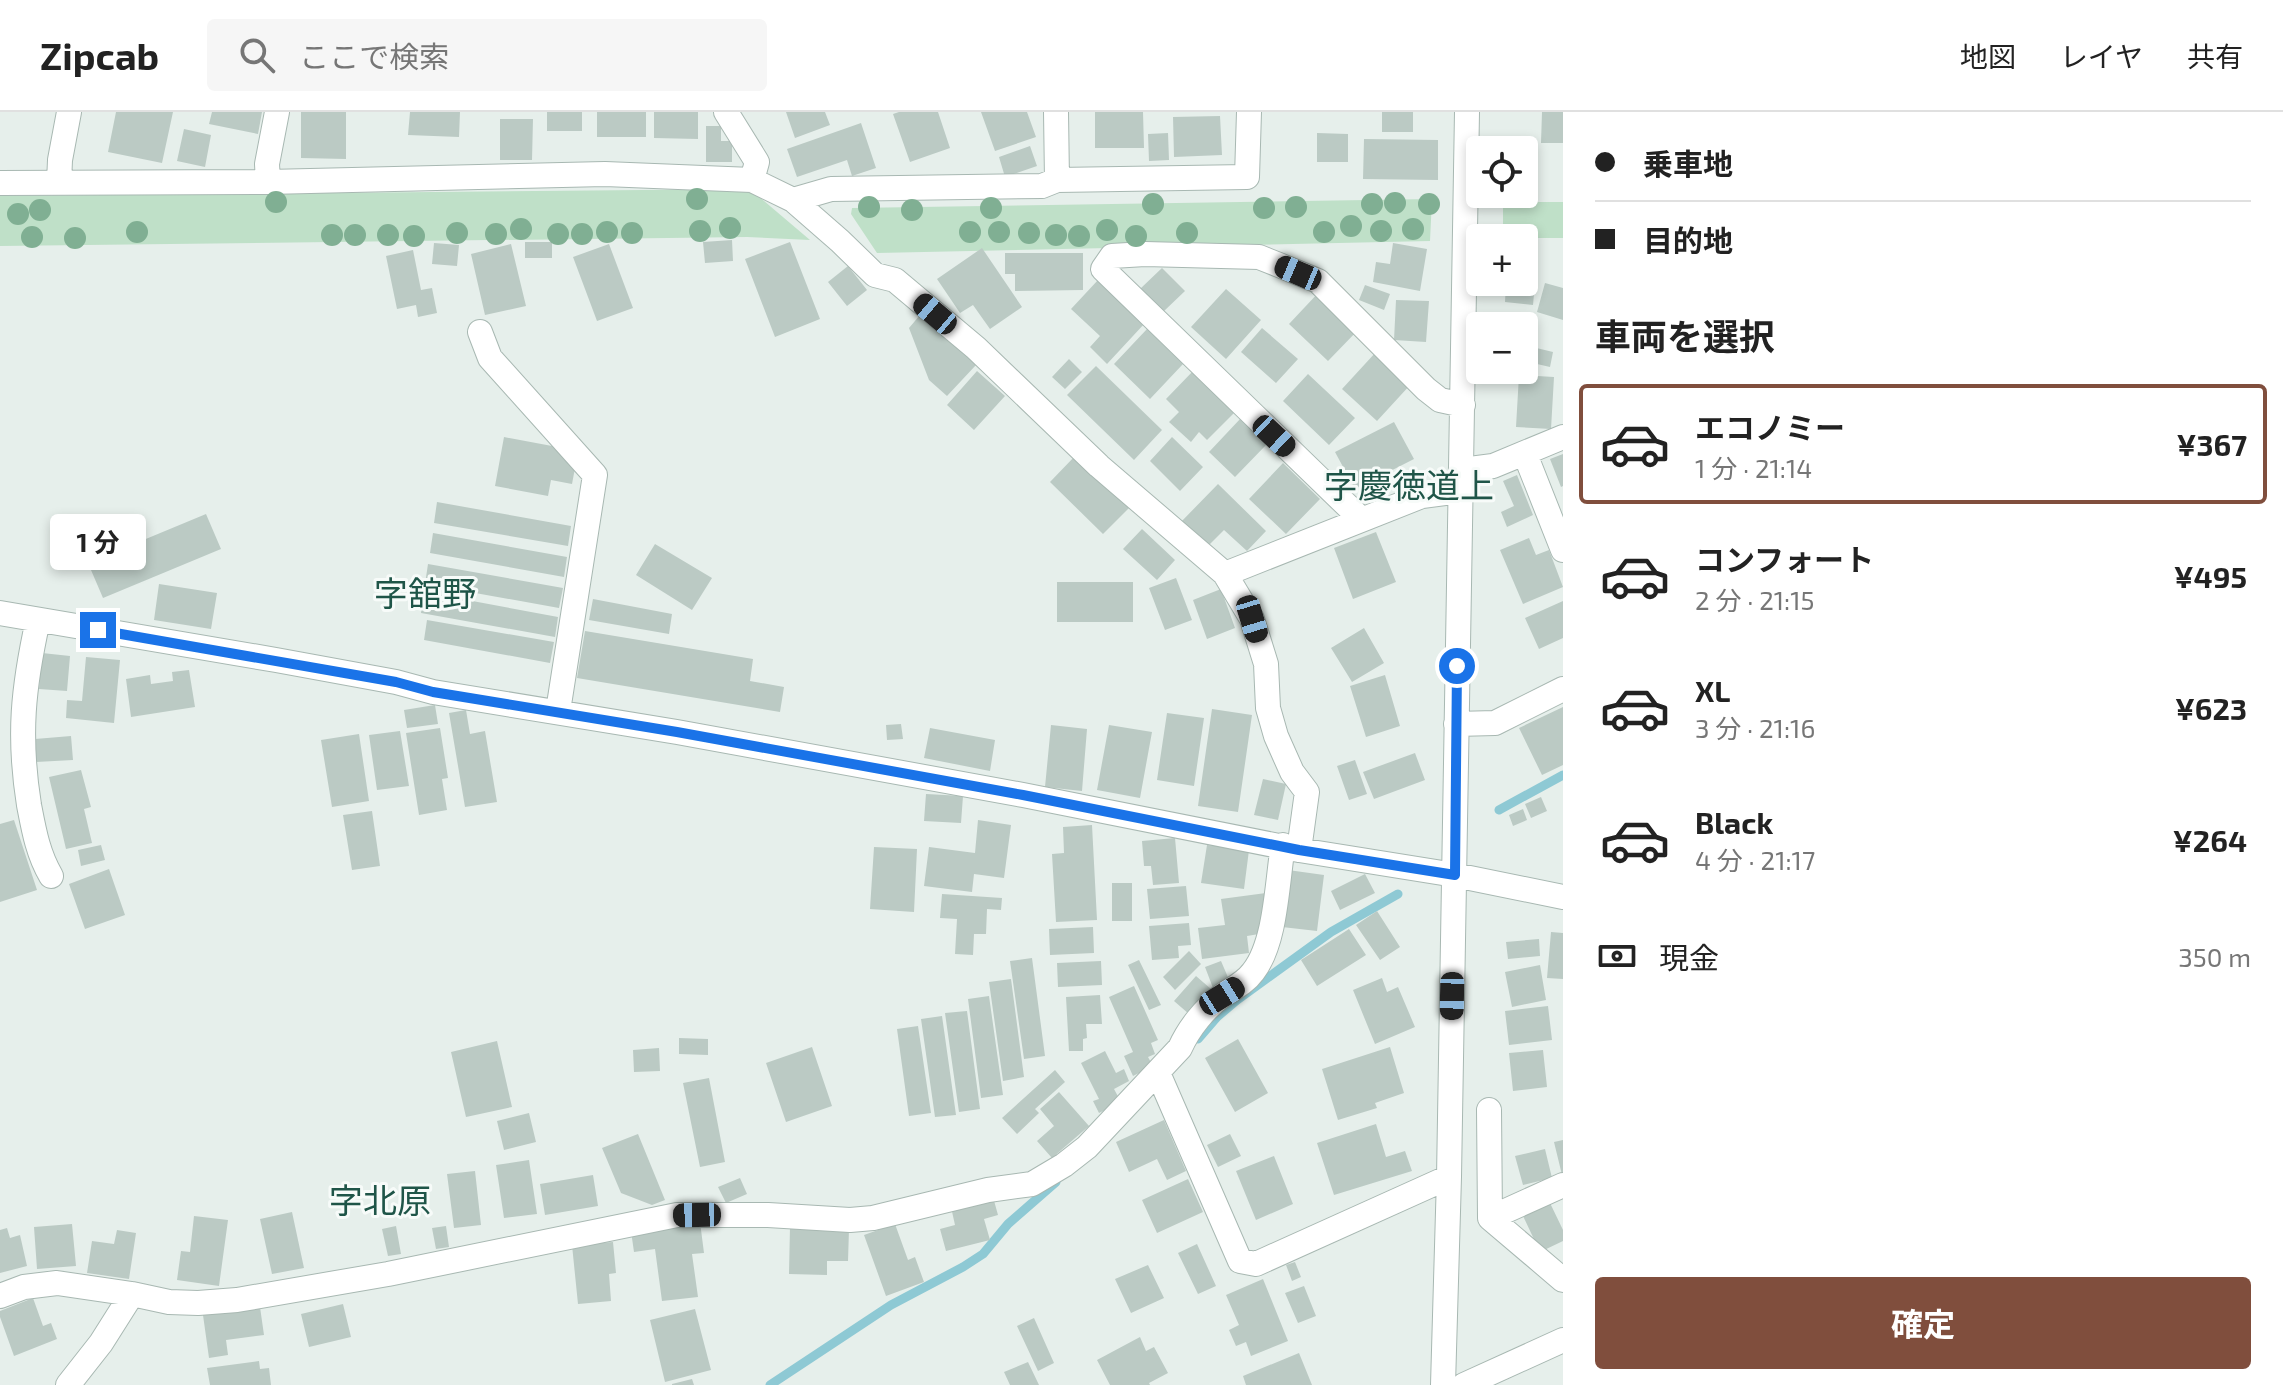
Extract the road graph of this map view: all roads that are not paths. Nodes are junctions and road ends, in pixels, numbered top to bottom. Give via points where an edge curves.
1 (69, 112) edge
2 (277, 112) edge
3 (726, 112) edge
4 (1056, 112) edge
5 (1249, 112) edge
6 (1467, 112) edge
7 (752, 180) junction
8 (1057, 180) junction
9 (268, 182) junction
10 (0, 183) edge
11 (59, 183) junction
12 (793, 200) junction
13 (480, 332) dead end
14 (1463, 405) junction
15 (1563, 437) edge
16 (1525, 454) junction
17 (1461, 481) junction
18 (1361, 519) junction
19 (1563, 550) edge
20 (1225, 574) junction
21 (0, 613) edge
22 (38, 620) junction
23 (1563, 689) edge
24 (558, 711) junction
25 (1456, 724) junction
26 (1291, 848) junction
27 (1455, 875) junction
28 (51, 876) dead end
29 (1563, 897) edge
30 (1158, 1073) junction
31 (1489, 1110) dead end
32 (1449, 1177) junction
33 (1563, 1185) edge
34 (1490, 1218) junction
35 (1563, 1280) edge
36 (132, 1294) junction
37 (0, 1296) edge
38 (1563, 1340) edge
39 (68, 1385) edge
40 (1443, 1385) edge
41 (1464, 1385) edge

1 - 11 street
2 - 9 street
3 - 7 street via 757,162
4 - 8 street
5 - 8 street via 1247,177
6 - 14 street
7 - 9 street via 605,174
7 - 12 street
8 - 12 street via 1042,186 831,189
9 - 11 street
10 - 11 street
12 - 20 street via 875,275 895,280 976,348 1099,466
13 - 24 street via 490,358 595,475
14 - 17 street
14 - 18 street via 1440,400 1318,281 1259,257 1112,256 1103,269
15 - 16 street
16 - 17 street
16 - 19 street
17 - 18 street
17 - 25 street
18 - 20 street
20 - 26 street via 1252,619 1266,664 1268,708 1276,736 1307,792
21 - 22 street
22 - 24 street
22 - 28 street via 22,711 22,752 34,835
23 - 25 street via 1495,723
24 - 26 street
25 - 27 street
26 - 27 street
26 - 30 street via 1261,961 1243,983 1208,1007
27 - 29 street
27 - 32 street
30 - 32 street via 1240,1261 1256,1264
30 - 36 street via 1087,1147 1032,1184 873,1218 677,1215 237,1300 183,1303
31 - 34 street
32 - 40 street
33 - 34 street
34 - 35 street
36 - 37 street via 57,1283
36 - 39 street
38 - 41 street

